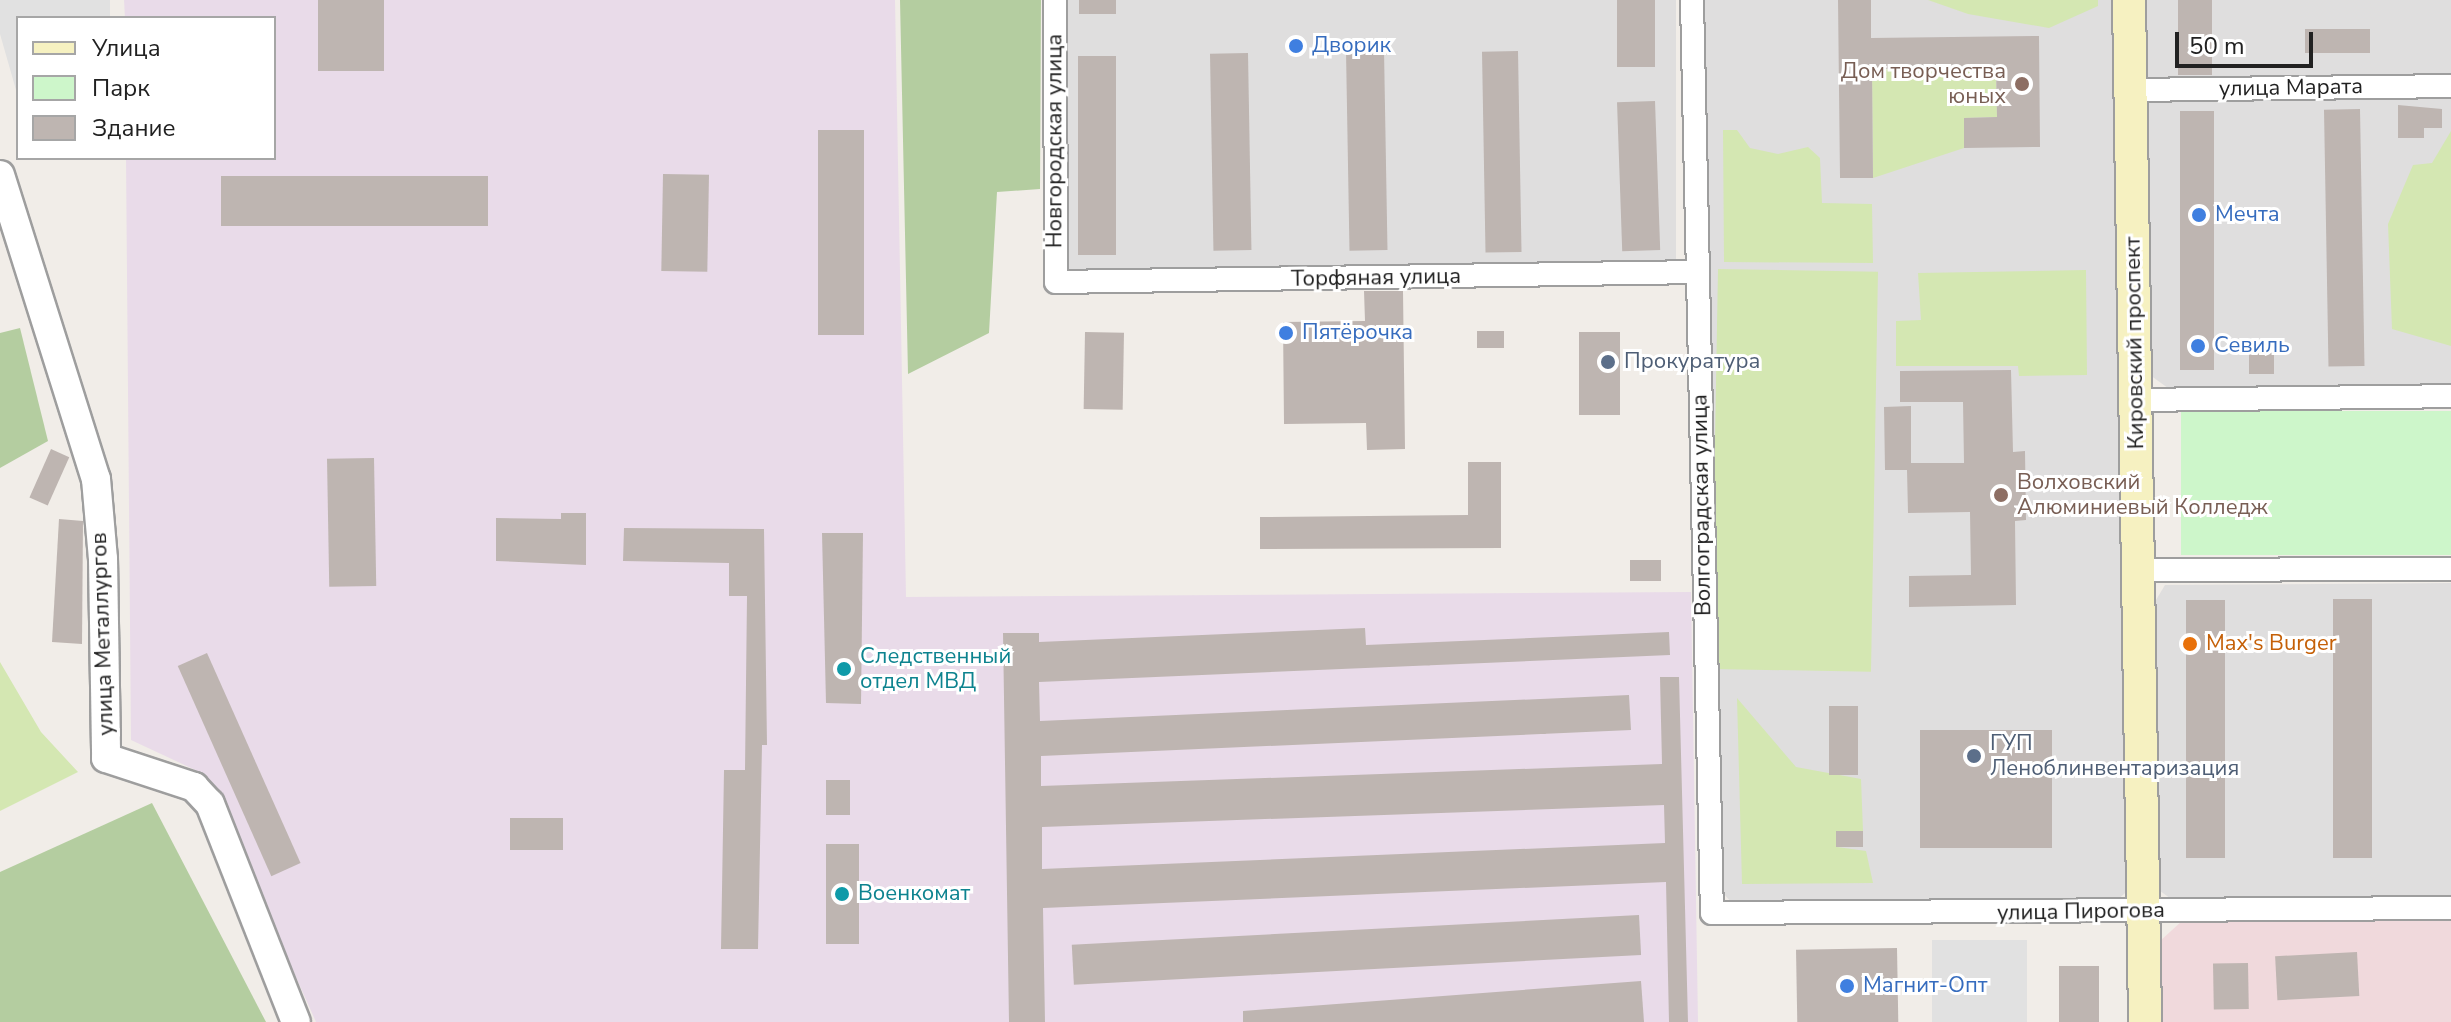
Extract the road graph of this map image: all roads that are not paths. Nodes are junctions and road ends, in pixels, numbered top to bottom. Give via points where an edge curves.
1 (1055, 0) edge
2 (1692, 0) edge
3 (2129, 0) edge
4 (2451, 86) edge
5 (2130, 90) junction
6 (0, 175) edge
7 (1697, 272) junction
8 (1056, 282) joint
9 (2451, 396) edge
10 (2136, 400) junction
11 (2451, 569) edge
12 (2138, 570) junction
13 (2451, 908) edge
14 (2144, 911) junction
15 (1712, 913) joint
16 (296, 1022) edge
17 (2145, 1022) edge

1 - 8 street, Новгородская улица
2 - 7 street, Волгоградская улица
3 - 5 main road, Кировский проспект
4 - 5 street, улица Марата
5 - 10 main road, Кировский проспект
6 - 16 street, улица Металлургов via 96,479 103,559 106,758 194,787 210,804
7 - 8 street, Торфяная улица
7 - 15 street, Волгоградская улица
9 - 10 street
10 - 12 main road, Кировский проспект
11 - 12 street
12 - 14 main road, Кировский проспект
13 - 14 street, улица Пирогова
14 - 15 street, улица Пирогова
14 - 17 main road, Кировский проспект

